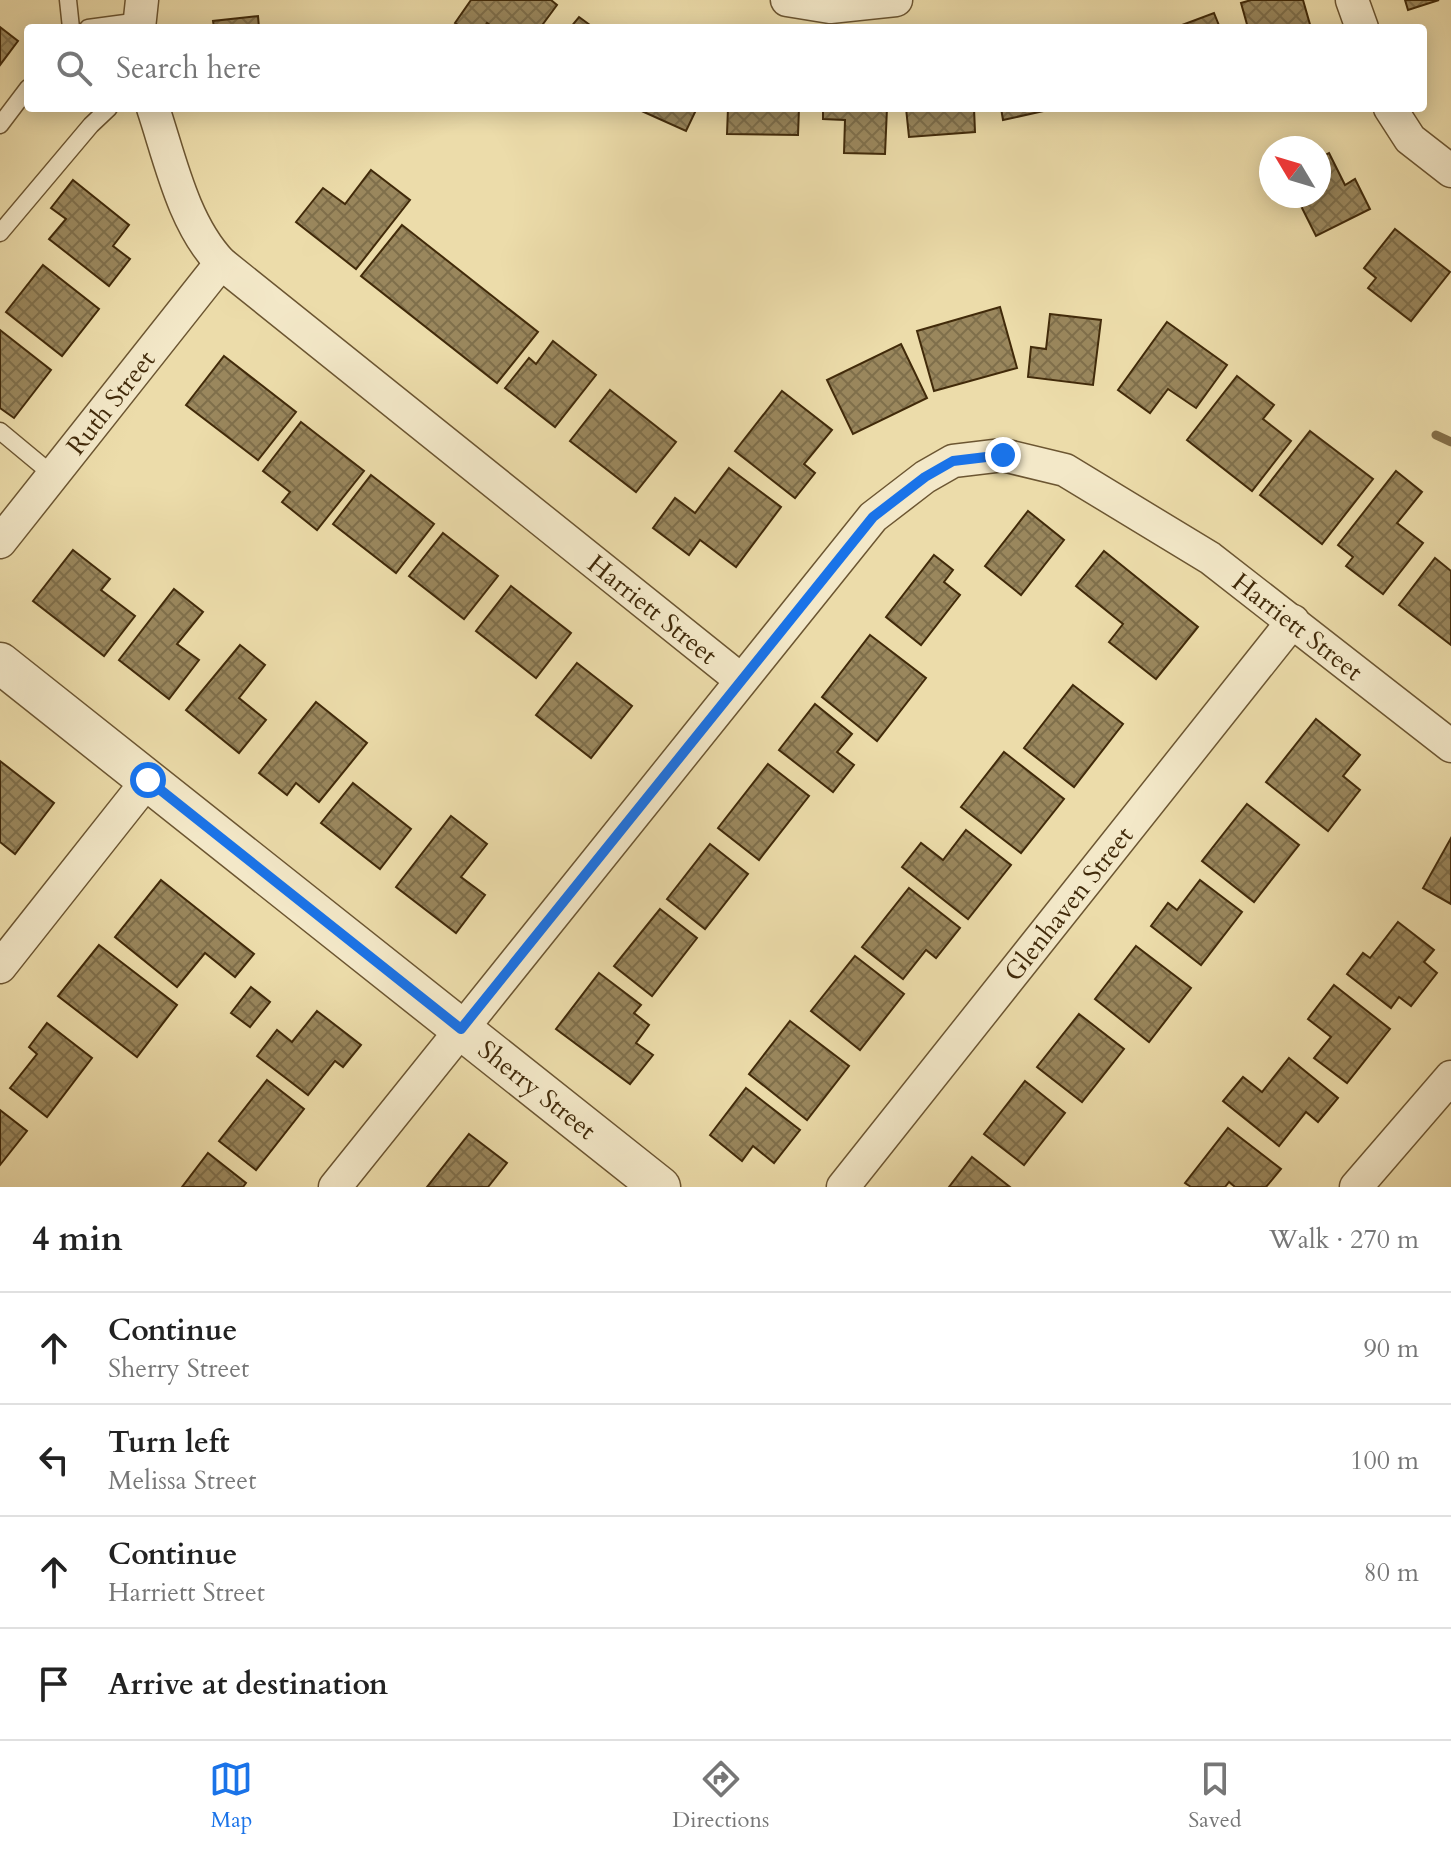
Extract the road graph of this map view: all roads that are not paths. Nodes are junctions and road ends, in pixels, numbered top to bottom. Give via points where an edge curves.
1 (68, 0) edge
2 (787, 0) edge
3 (896, 0) edge
4 (1352, 0) edge
5 (140, 16) edge
6 (71, 24) edge
7 (105, 24) edge
8 (1361, 24) edge
9 (24, 93) edge
10 (105, 112) edge
11 (154, 112) edge
12 (1393, 112) edge
13 (0, 125) edge
14 (1451, 171) edge
15 (0, 233) edge
16 (221, 263) junction
17 (0, 431) edge
18 (53, 475) junction
19 (0, 542) edge
20 (1293, 621) junction
21 (0, 663) edge
22 (741, 680) junction
23 (1451, 746) edge
24 (148, 780) junction
25 (0, 967) edge
26 (461, 1029) junction
27 (1451, 1077) edge
28 (335, 1187) edge
29 (660, 1187) edge
30 (843, 1187) edge
31 (1356, 1187) edge

1 - 6 lane
2 - 3 street via 830,7
4 - 8 street
5 - 7 lane
9 - 13 lane
10 - 15 lane
11 - 16 street, Harriett Street via 183,198
12 - 14 street via 1410,139
16 - 18 street, Ruth Street
16 - 22 street, Harriett Street
17 - 18 lane
18 - 19 street, Ruth Street
20 - 22 street, Harriett Street via 1210,558 1065,470 1003,455 953,461 873,517
20 - 23 street, Harriett Street
20 - 30 street, Glenhaven Street
21 - 24 street, Sherry Street
22 - 26 street
24 - 25 street
24 - 26 street, Sherry Street
26 - 28 street
26 - 29 street, Sherry Street
27 - 31 street

